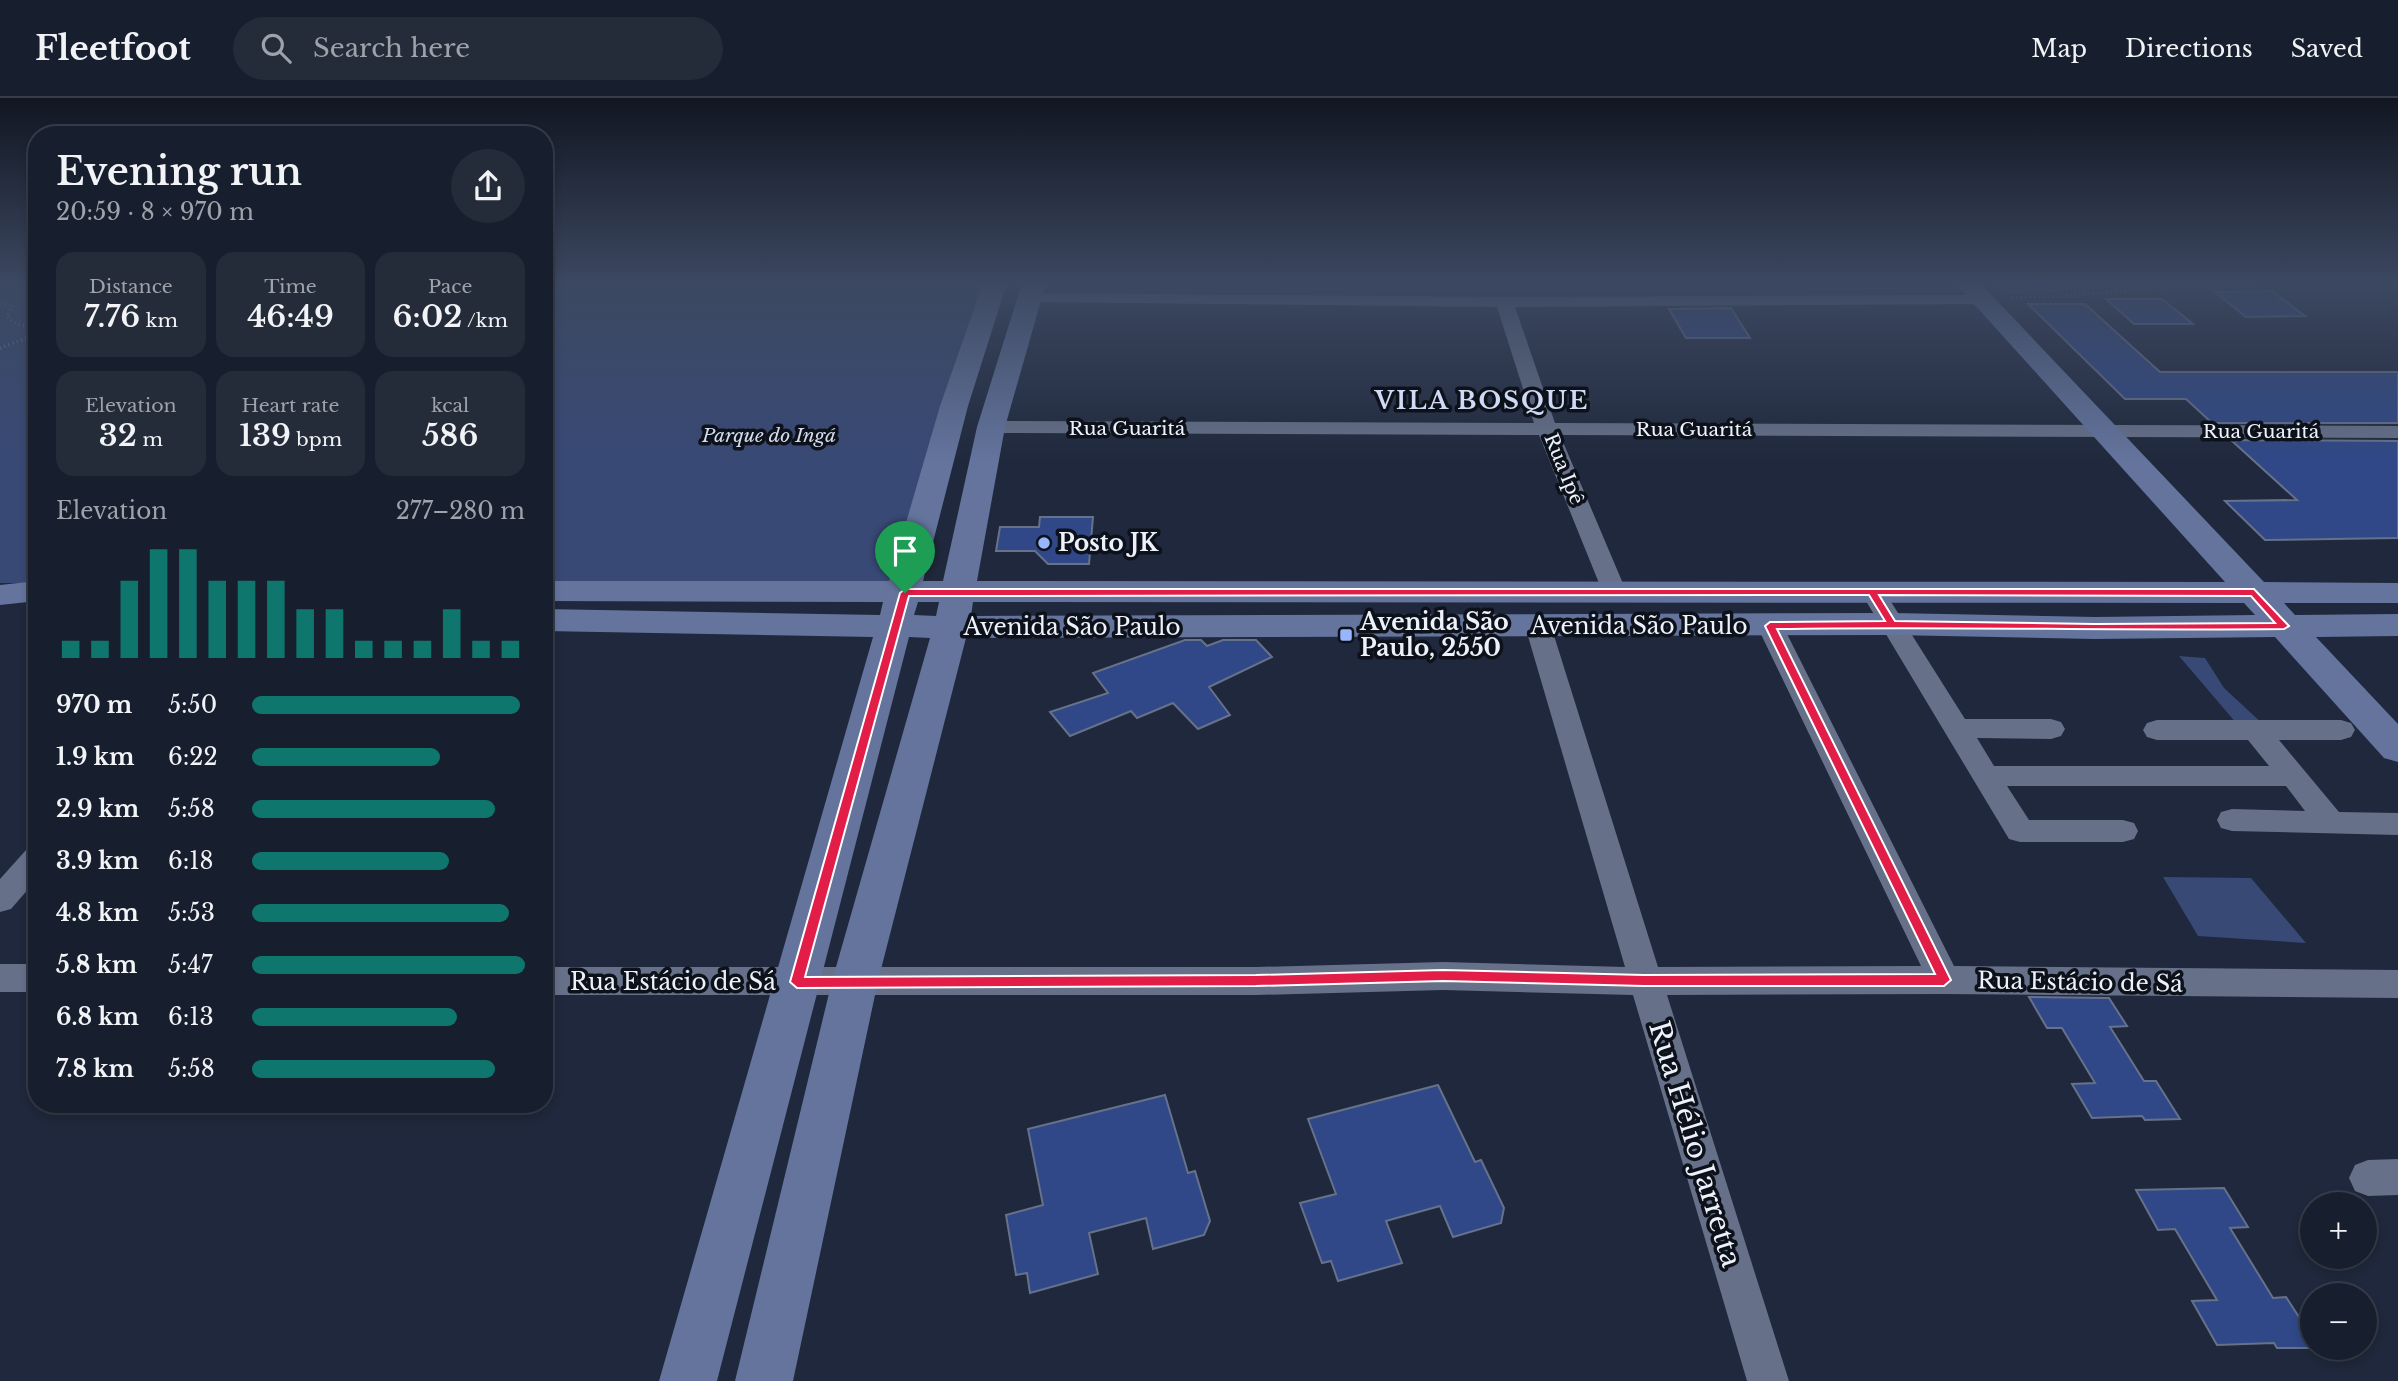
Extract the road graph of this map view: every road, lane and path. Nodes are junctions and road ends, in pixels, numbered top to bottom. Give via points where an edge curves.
1 (975, 343) edge
2 (1016, 343) edge
3 (1518, 343) edge
4 (2022, 343) edge
5 (991, 427) junction
6 (1547, 429) junction
7 (2101, 430) junction
8 (2398, 432) edge
9 (0, 589) edge
10 (28, 590) edge
11 (28, 591) edge
12 (553, 591) edge
13 (1872, 592) junction
14 (1615, 593) junction
15 (2254, 593) junction
16 (2398, 593) edge
17 (0, 595) edge
18 (899, 609) junction
19 (955, 610) junction
20 (0, 617) edge
21 (28, 617) edge
22 (553, 620) edge
23 (1892, 624) junction
24 (2398, 625) edge
25 (1538, 626) junction
26 (1770, 626) junction
27 (2284, 626) junction
28 (1958, 729) junction
29 (2052, 729) dead end
30 (2157, 730) dead end
31 (2256, 730) junction
32 (2341, 730) dead end
33 (2398, 748) edge
34 (1987, 776) junction
35 (2292, 776) junction
36 (2232, 820) dead end
37 (2331, 822) junction
38 (2398, 824) edge
39 (2123, 831) dead end
40 (28, 868) edge
41 (0, 900) edge
42 (0, 978) edge
43 (28, 978) edge
44 (1944, 980) junction
45 (553, 981) edge
46 (855, 981) junction
47 (1644, 981) junction
48 (797, 982) junction
49 (2398, 984) edge
50 (688, 1381) edge
51 (764, 1381) edge
52 (1768, 1381) edge

1 - 18 main road
2 - 5 main road
3 - 6 street, Rua Ipê
4 - 7 main road
5 - 6 street, Rua Guaritá
5 - 19 main road
6 - 7 street, Rua Guaritá
6 - 14 street, Rua Ipê
7 - 8 street, Rua Guaritá
7 - 15 main road
9 - 10 main road
11 - 17 main road
12 - 18 main road, Avenida São Paulo
13 - 14 main road, Avenida São Paulo
13 - 15 main road, Avenida São Paulo
13 - 23 street
14 - 19 main road, Avenida São Paulo
15 - 16 main road, Avenida São Paulo
15 - 27 main road
18 - 19 main road, Avenida São Paulo
18 - 22 main road, Avenida São Paulo
18 - 48 main road
19 - 25 main road, Avenida São Paulo
19 - 46 main road
20 - 21 main road
23 - 26 main road, Avenida São Paulo
23 - 27 main road, Avenida São Paulo
23 - 28 street
24 - 27 main road, Avenida São Paulo
25 - 26 main road, Avenida São Paulo
25 - 47 street, Rua Hélio Jarretta
26 - 44 street
27 - 33 main road
28 - 29 street
28 - 34 street
30 - 31 street
31 - 32 street
31 - 35 street
34 - 35 street
34 - 39 street via 2020,831
35 - 37 street
36 - 37 street
37 - 38 street
40 - 41 street
42 - 43 street
44 - 47 street, Rua Estácio de Sá
44 - 49 street, Rua Estácio de Sá
45 - 48 street, Rua Estácio de Sá
46 - 47 street, Rua Estácio de Sá via 1443,976
46 - 48 street, Rua Estácio de Sá
46 - 51 main road
47 - 52 street, Rua Hélio Jarretta
48 - 50 main road

